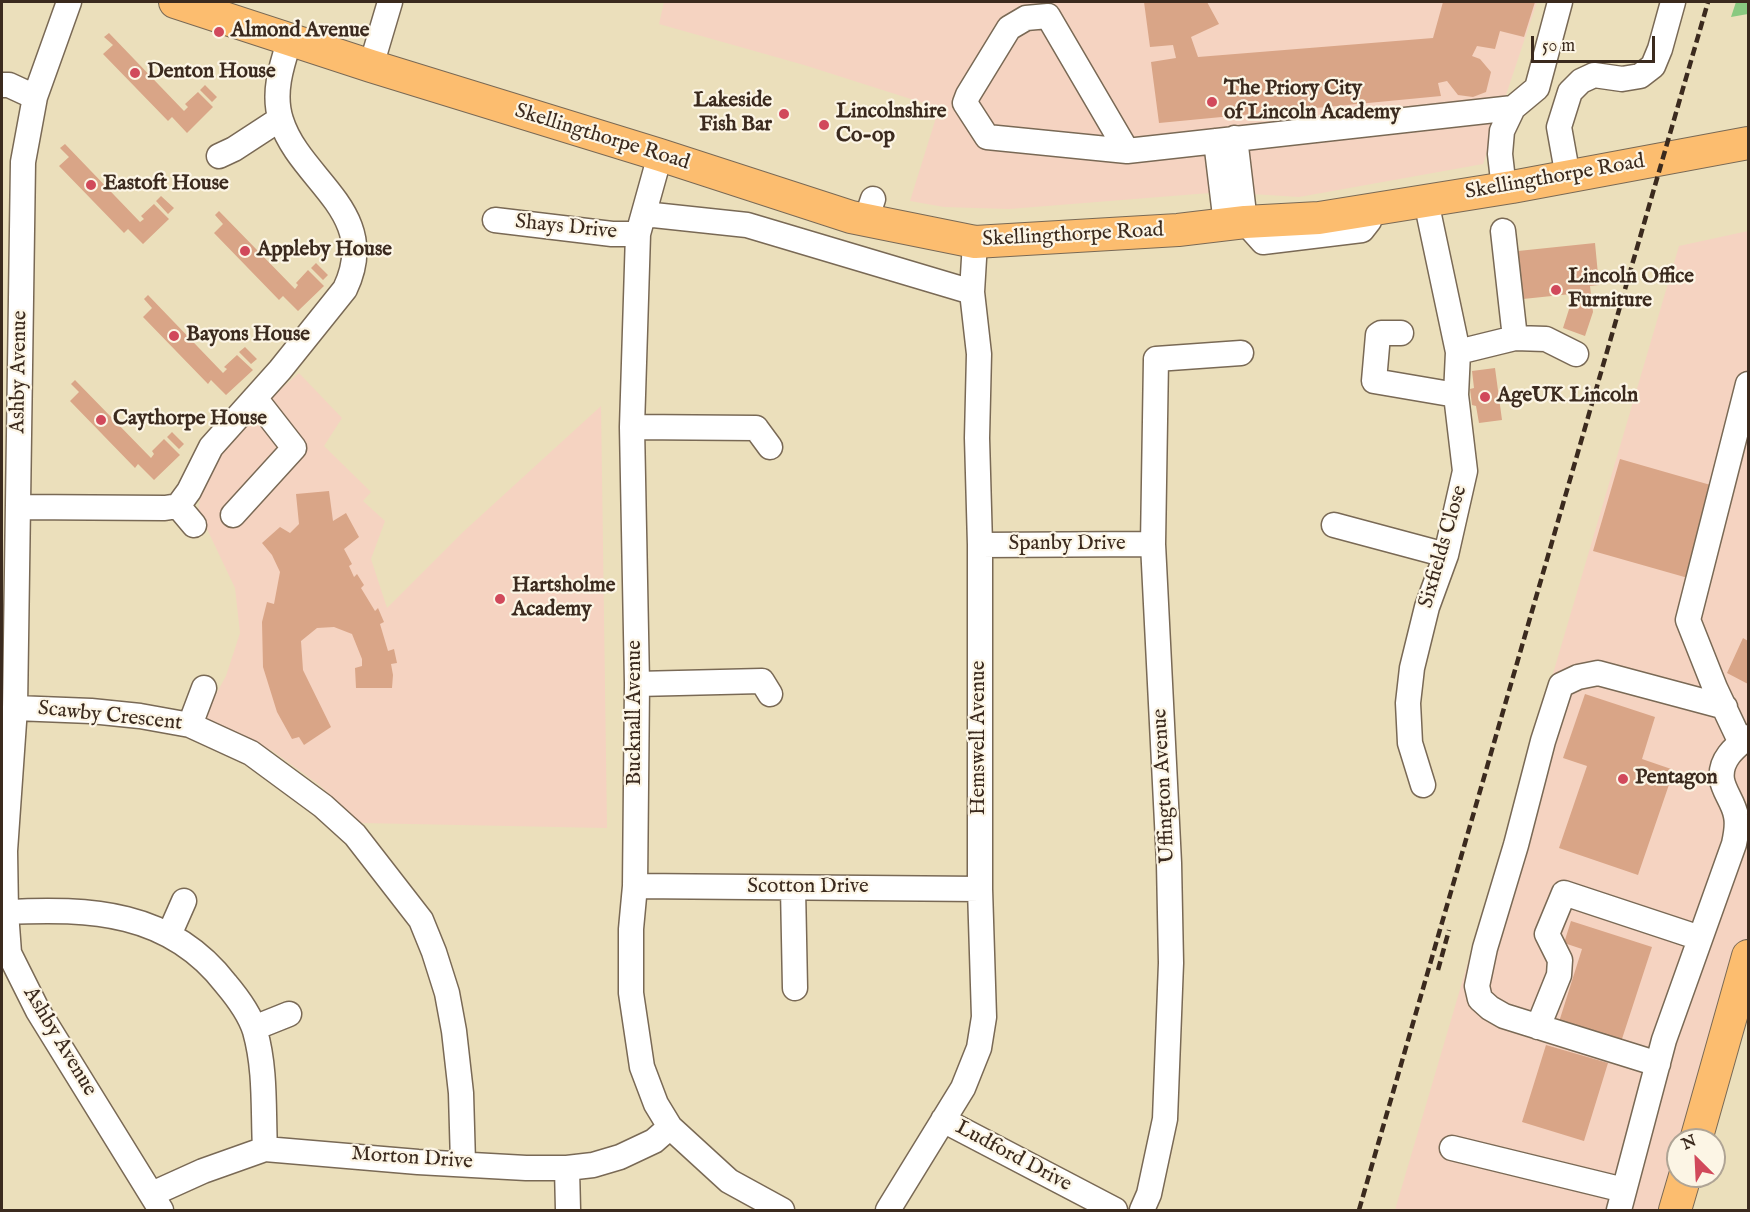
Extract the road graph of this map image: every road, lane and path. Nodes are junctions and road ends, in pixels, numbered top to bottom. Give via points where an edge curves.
1 (69, 2) edge
2 (175, 2) edge
3 (390, 2) edge
4 (1560, 2) edge
5 (1673, 2) edge
6 (290, 39) junction
7 (371, 66) junction
8 (2, 85) edge
9 (35, 97) junction
10 (1513, 108) junction
11 (280, 119) junction
12 (1226, 140) junction
13 (1749, 143) edge
14 (1126, 150) junction
15 (660, 155) junction
16 (219, 156) dead end
17 (1568, 177) junction
18 (1504, 189) junction
19 (1426, 201) junction
20 (495, 220) dead end
21 (1235, 223) junction
22 (641, 224) junction
23 (1503, 231) dead end
24 (975, 242) junction
25 (972, 292) junction
26 (1401, 333) dead end
27 (1515, 338) junction
28 (1458, 352) junction
29 (1241, 353) dead end
30 (1576, 354) dead end
31 (1749, 384) edge
32 (1456, 395) junction
33 (255, 398) junction
34 (632, 427) junction
35 (766, 430) dead end
36 (178, 506) junction
37 (18, 507) junction
38 (233, 515) dead end
39 (194, 525) dead end
40 (1334, 525) dead end
41 (1153, 544) junction
42 (980, 545) junction
43 (1446, 555) junction
44 (768, 680) dead end
45 (637, 684) junction
46 (204, 688) dead end
47 (1720, 698) junction
48 (15, 708) junction
49 (190, 725) junction
50 (1745, 740) edge
51 (1423, 785) dead end
52 (4, 851) edge
53 (635, 886) junction
54 (793, 888) junction
55 (980, 889) junction
56 (184, 901) dead end
57 (6, 912) junction
58 (169, 935) junction
59 (1700, 938) junction
60 (1749, 956) edge
61 (795, 988) dead end
62 (289, 1014) dead end
63 (1538, 1027) junction
64 (254, 1028) junction
65 (1658, 1064) junction
66 (943, 1120) junction
67 (670, 1127) junction
68 (1699, 1128) edge
69 (1452, 1148) dead end
70 (265, 1149) junction
71 (463, 1163) junction
72 (567, 1168) junction
73 (1681, 1188) edge
74 (1621, 1200) edge
75 (156, 1202) edge
76 (568, 1210) edge
77 (782, 1210) edge
78 (888, 1210) edge
79 (1116, 1210) edge
80 (1142, 1210) edge
81 (1675, 1210) edge

1 - 9 street, Ashby Avenue
2 - 6 main road, Skellingthorpe Road
3 - 7 street
4 - 10 street via 1537,88
5 - 17 street via 1653,66 1640,76 1622,79 1594,75 1570,92 1559,127
6 - 7 main road, Skellingthorpe Road
6 - 11 street via 279,83
7 - 15 main road, Skellingthorpe Road
8 - 9 street
9 - 37 street, Ashby Avenue via 23,162
10 - 12 street
10 - 18 street via 1502,131
11 - 16 street
11 - 33 street via 295,148 346,217 353,235 354,257 345,289
12 - 14 street
12 - 21 street
13 - 17 main road, Skellingthorpe Road
14 - 14 street via 1048,16 1026,18 1009,28 965,103 987,137
15 - 22 street, Bucknall Avenue
15 - 24 main road, Skellingthorpe Road via 851,217 870,209
17 - 18 main road, Skellingthorpe Road
18 - 19 main road, Skellingthorpe Road
19 - 21 main road, Skellingthorpe Road via 1318,218
19 - 28 street, Sixfields Close
20 - 22 street, Shays Drive via 612,234
21 - 24 main road, Skellingthorpe Road
22 - 25 street via 747,225
22 - 34 street, Bucknall Avenue
23 - 27 street
24 - 25 street, Hemswell Avenue
25 - 42 street, Hemswell Avenue via 979,354
26 - 32 street via 1378,334 1374,381
27 - 28 street
27 - 30 street via 1546,339
28 - 32 street, Sixfields Close
29 - 41 street, Uffington Avenue via 1156,359
31 - 47 street via 1688,620
32 - 43 street, Sixfields Close via 1465,471
33 - 36 street via 211,447
33 - 38 street via 294,448
34 - 35 street
34 - 45 street, Bucknall Avenue
36 - 37 street
36 - 39 street
37 - 48 street, Ashby Avenue
40 - 43 street
41 - 42 street, Spanby Drive
41 - 80 street, Uffington Avenue via 1171,963 1165,1119
42 - 55 street, Hemswell Avenue
43 - 51 street, Sixfields Close via 1427,607 1408,703 1410,743
44 - 45 street
45 - 53 street, Bucknall Avenue
46 - 49 street
47 - 50 street
47 - 63 street via 1598,673 1561,686 1477,986 1480,999 1490,1008
48 - 49 street, Scawby Crescent via 91,711
48 - 52 street, Ashby Avenue
49 - 71 street, Scawby Crescent via 251,753 322,806 355,835 421,920 447,993 454,1031
50 - 59 street via 1725,760 1722,779 1737,817 1737,830
52 - 57 street, Ashby Avenue
53 - 54 street, Scotton Drive
53 - 67 street, Bucknall Avenue via 632,1004 642,1067
54 - 55 street, Scotton Drive
54 - 61 street
55 - 66 street, Hemswell Avenue via 984,1017 979,1048 963,1088
56 - 58 street
57 - 58 street via 83,911 144,923
57 - 75 street, Ashby Avenue via 9,953 38,1011
58 - 64 street via 197,953 219,975
59 - 63 street via 1564,893 1547,934 1560,960 1559,975
59 - 65 street
60 - 68 main road
62 - 64 street
63 - 65 street
64 - 70 street via 264,1094
65 - 74 street
66 - 78 street, Hemswell Avenue
66 - 79 street, Ludford Drive
67 - 72 street, Morton Drive via 654,1141 620,1157
67 - 77 street, Bucknall Avenue via 729,1181
69 - 74 street
70 - 71 street, Morton Drive
70 - 75 street, Morton Drive via 203,1170
71 - 72 street, Morton Drive
72 - 76 street
73 - 81 main road

